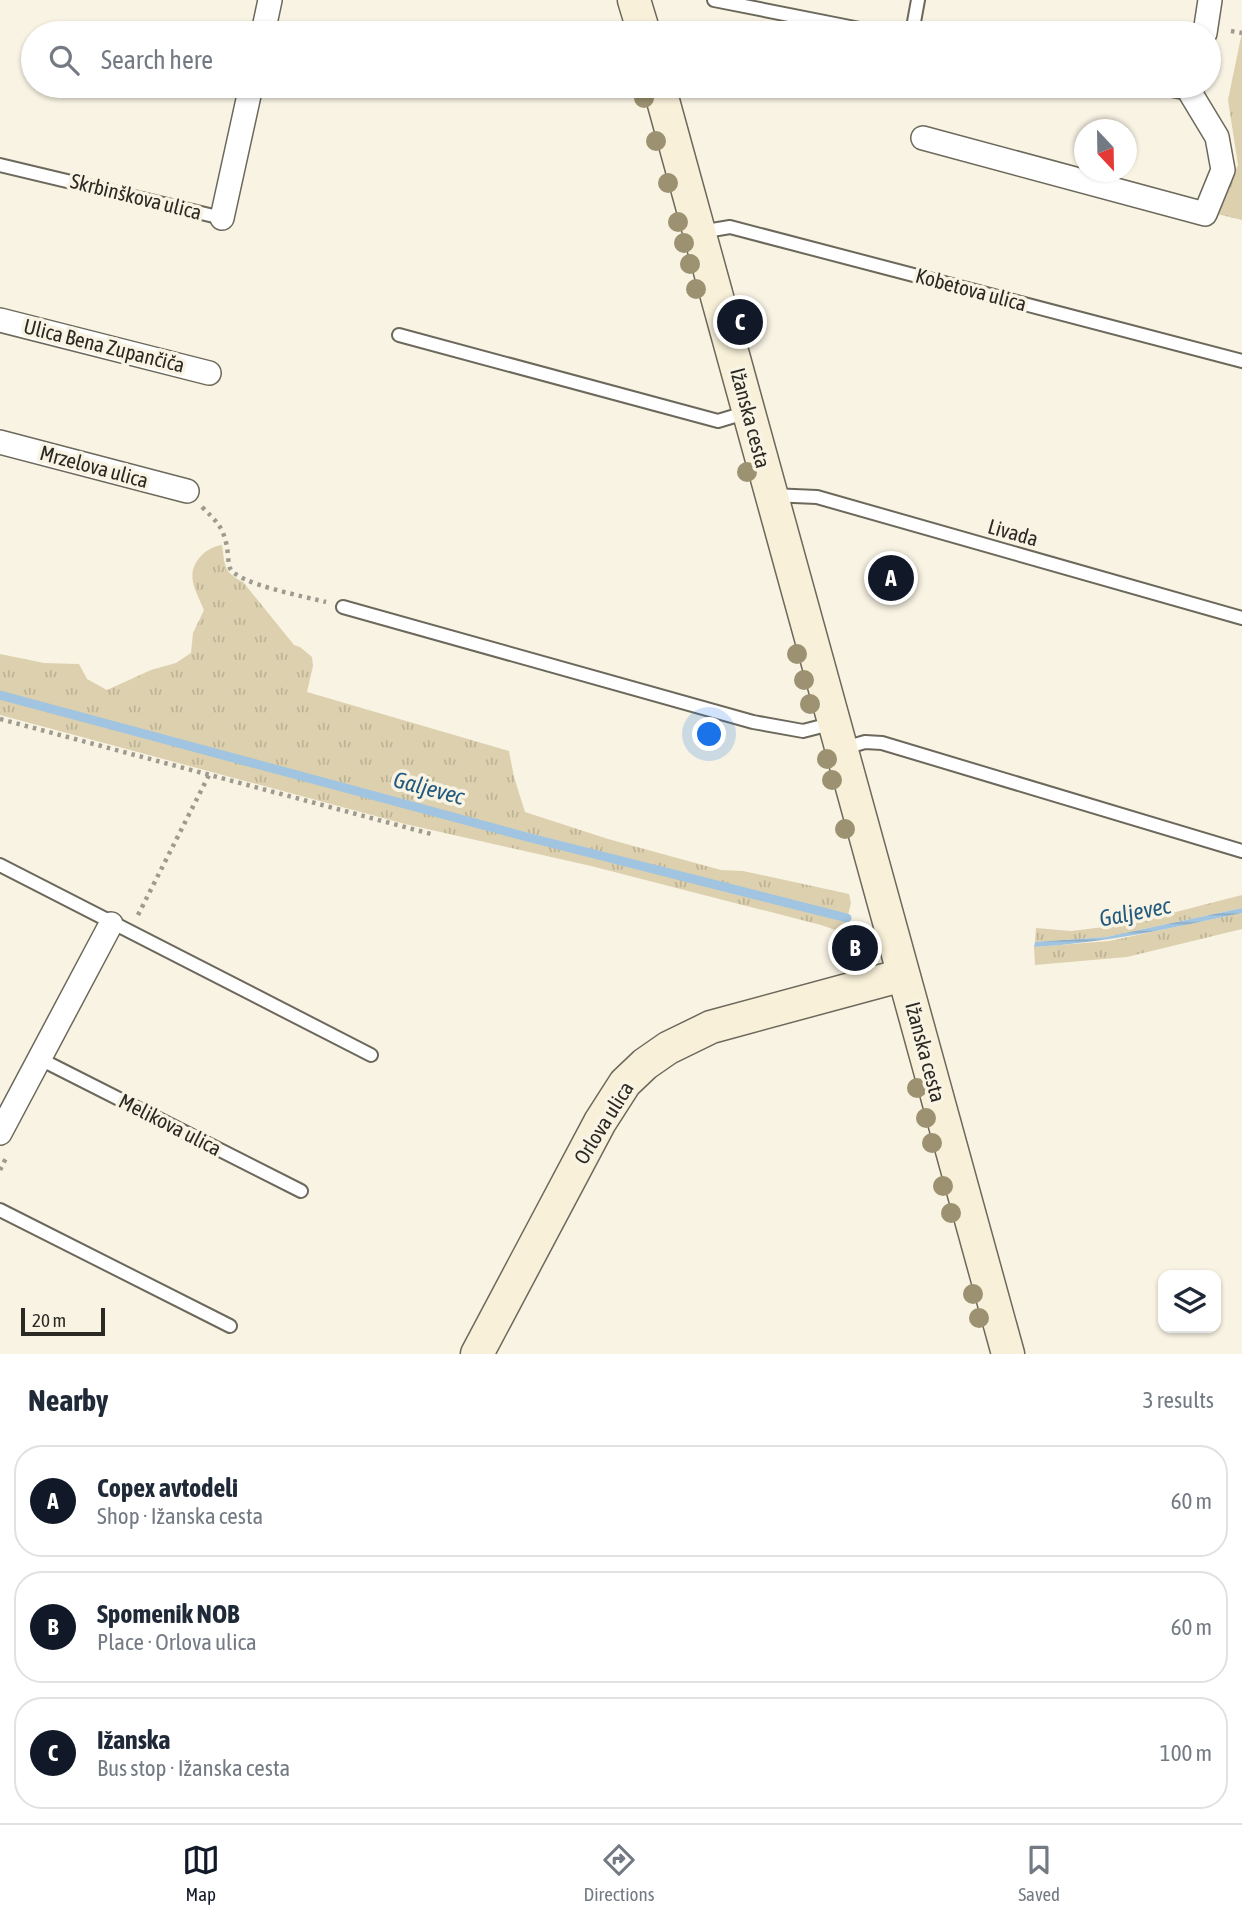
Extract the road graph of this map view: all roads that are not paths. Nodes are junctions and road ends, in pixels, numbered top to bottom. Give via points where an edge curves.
1 (270, 0) edge
2 (634, 0) edge
3 (714, 0) edge
4 (918, 0) edge
5 (1210, 0) edge
6 (266, 21) edge
7 (640, 21) edge
8 (820, 21) edge
9 (914, 21) edge
10 (1207, 21) edge
11 (248, 98) edge
12 (662, 98) edge
13 (1196, 98) edge
14 (923, 138) dead end
15 (0, 164) edge
16 (222, 218) joint
17 (699, 232) junction
18 (0, 320) edge
19 (399, 335) dead end
20 (1242, 361) edge
21 (209, 373) dead end
22 (748, 412) junction
23 (0, 442) edge
24 (187, 491) road end
25 (771, 495) junction
26 (343, 607) road end
27 (1242, 618) edge
28 (837, 736) junction
29 (1242, 851) edge
30 (0, 865) edge
31 (111, 924) junction
32 (903, 975) junction
33 (371, 1055) dead end
34 (40, 1059) junction
35 (2, 1123) edge
36 (301, 1191) dead end
37 (0, 1210) edge
38 (230, 1326) dead end
39 (477, 1354) edge
40 (1008, 1354) edge

1 - 6 street
2 - 7 main road
3 - 8 lane
4 - 9 lane
5 - 10 street
11 - 16 street, Skrbinškova ulica
12 - 17 main road, Ižanska cesta
13 - 14 street via 1217,137 1223,170 1205,214
15 - 16 lane, Skrbinškova ulica
17 - 20 lane, Kobetova ulica via 730,227
17 - 22 main road, Ižanska cesta
18 - 21 street, Ulica Bena Zupančiča
19 - 22 lane via 718,421
22 - 25 main road, Ižanska cesta
23 - 24 street, Mrzelova ulica
25 - 27 lane, Livada via 817,497
25 - 28 main road, Ižanska cesta
26 - 28 lane via 753,722
28 - 29 lane via 882,743
28 - 32 main road, Ižanska cesta
30 - 31 lane
31 - 33 lane
31 - 34 street
32 - 39 main road, Orlova ulica via 711,1027 645,1064 625,1083 600,1122
32 - 40 main road, Ižanska cesta
34 - 35 street
34 - 36 lane, Melikova ulica
37 - 38 lane

